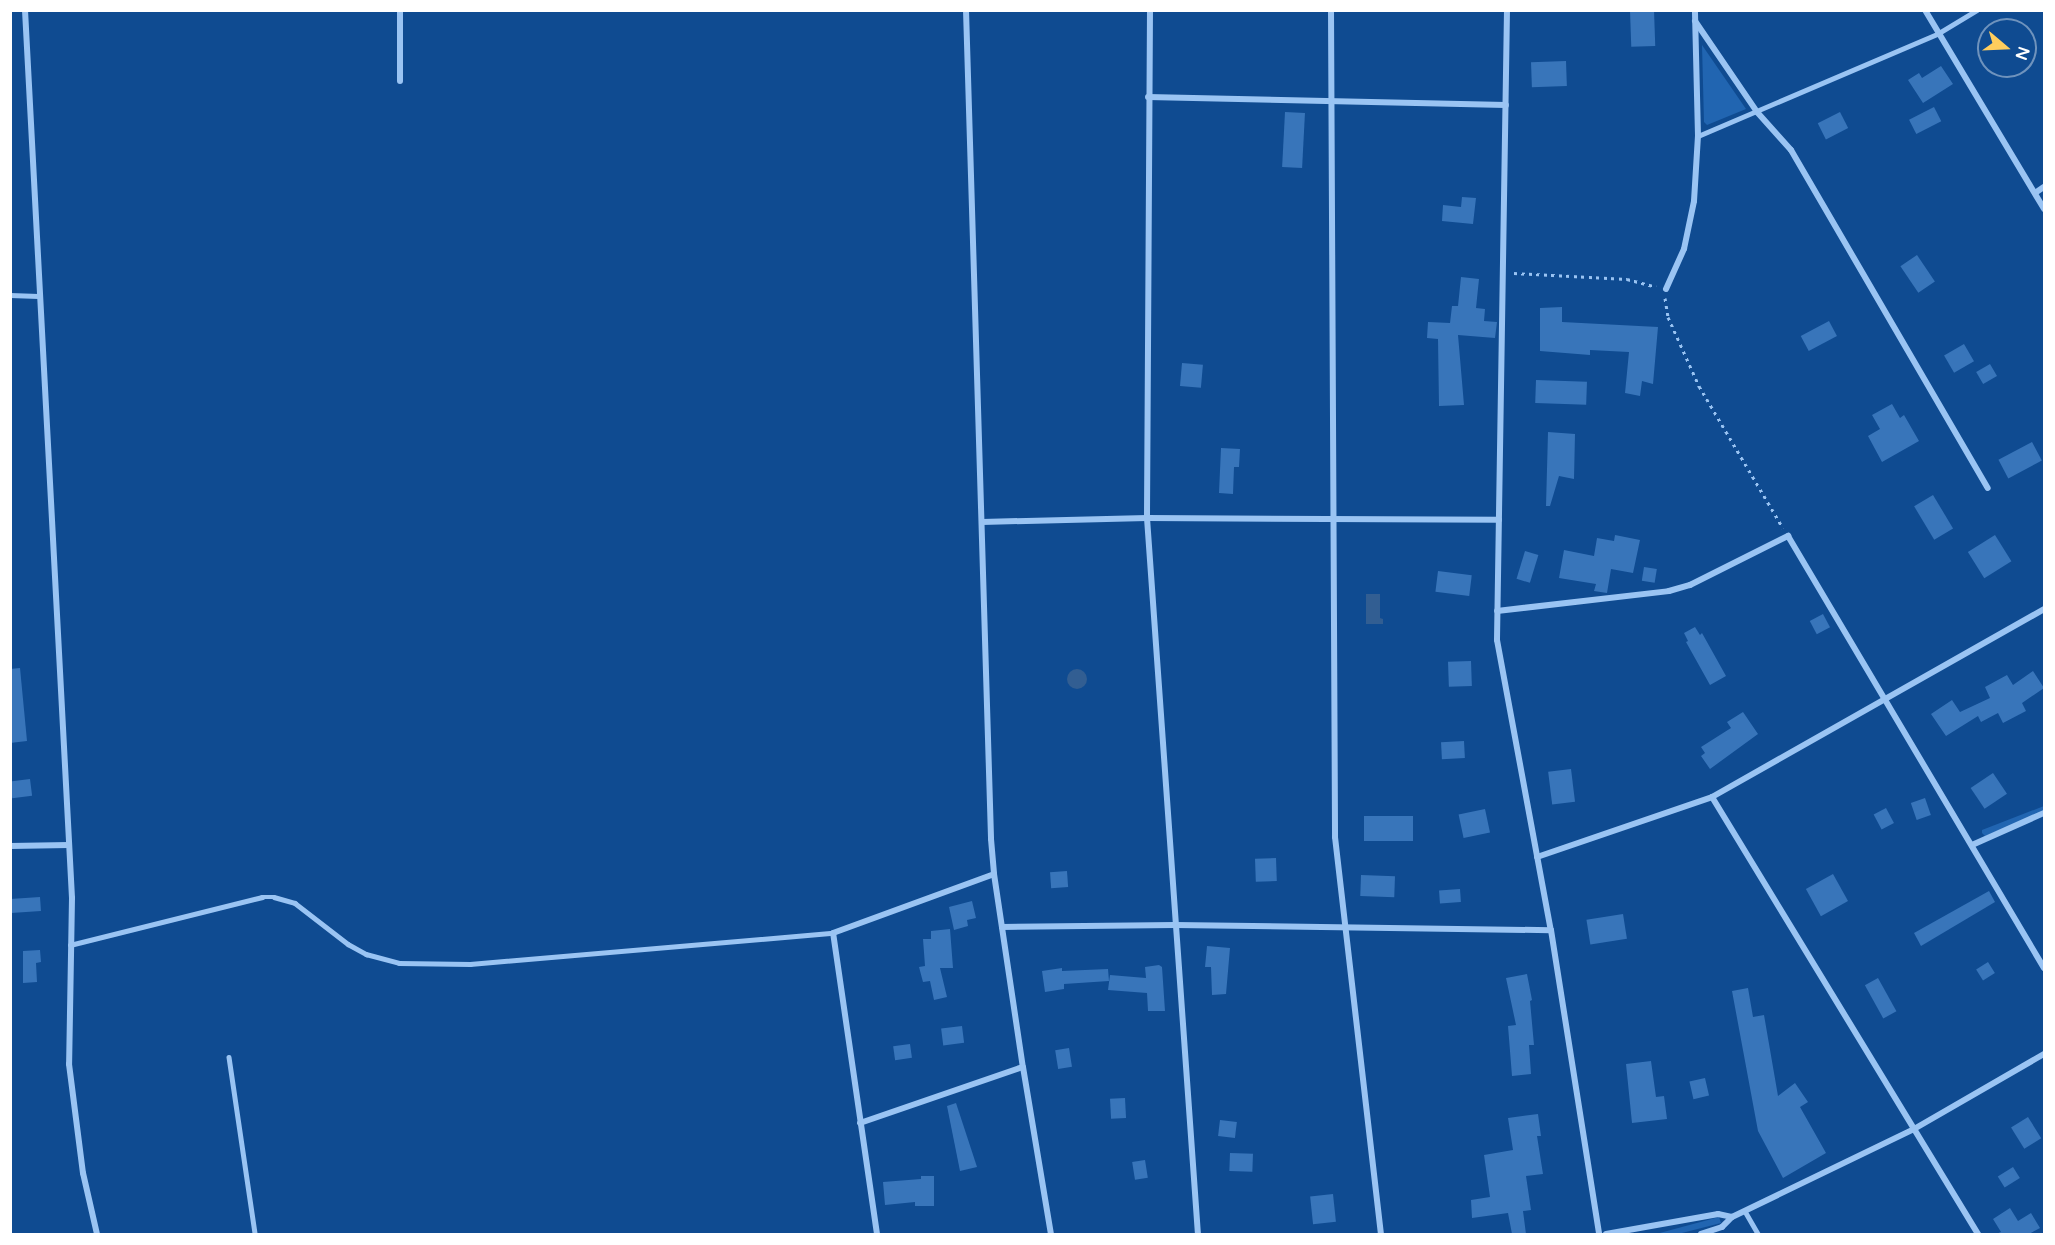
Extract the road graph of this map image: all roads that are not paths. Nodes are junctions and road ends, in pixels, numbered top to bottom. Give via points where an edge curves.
1 (25, 10) edge
2 (400, 10) edge
3 (966, 10) edge
4 (1150, 10) edge
5 (1331, 10) edge
6 (1507, 10) edge
7 (1695, 10) edge
8 (1925, 10) edge
9 (1977, 10) edge
10 (1695, 21) junction
11 (1939, 33) junction
12 (400, 81) dead end
13 (1148, 97) junction
14 (1331, 100) junction
15 (1506, 105) junction
16 (1757, 112) junction
17 (1698, 136) junction
18 (2044, 187) edge
19 (2035, 193) junction
20 (2044, 209) edge
21 (1666, 289) road end
22 (10, 296) edge
23 (38, 296) junction
24 (1988, 488) dead end
25 (1147, 518) junction
26 (1499, 520) junction
27 (1334, 521) junction
28 (982, 522) junction
29 (2044, 609) edge
30 (1497, 610) junction
31 (1885, 698) junction
32 (1712, 797) junction
33 (2044, 813) edge
34 (69, 845) junction
35 (1972, 845) junction
36 (10, 846) edge
37 (1537, 857) junction
38 (994, 874) junction
39 (1175, 925) junction
40 (1002, 927) junction
41 (1346, 927) junction
42 (1551, 930) junction
43 (833, 933) junction
44 (70, 945) junction
45 (2044, 968) edge
46 (2044, 1054) edge
47 (229, 1057) dead end
48 (1023, 1067) junction
49 (860, 1123) junction
50 (1914, 1129) junction
51 (1746, 1213) junction
52 (1731, 1217) junction
53 (97, 1234) edge
54 (255, 1234) edge
55 (877, 1234) edge
56 (1051, 1234) edge
57 (1198, 1234) edge
58 (1381, 1234) edge
59 (1599, 1234) edge
60 (1606, 1234) edge
61 (1701, 1234) edge
62 (1758, 1234) edge
63 (1978, 1234) edge

1 - 23 street
2 - 12 street
3 - 28 street
4 - 13 street
5 - 14 street
6 - 15 street
7 - 10 street
8 - 11 street
9 - 11 lane
10 - 16 street
10 - 17 street
11 - 16 lane
11 - 19 street
13 - 14 street
13 - 25 street
14 - 15 street
14 - 27 street
15 - 26 street
16 - 17 lane
16 - 24 street via 1791,150
17 - 21 street via 1694,201 1684,249
18 - 19 street
19 - 20 street
22 - 23 lane
23 - 34 street
25 - 27 street
25 - 28 street
25 - 39 street
26 - 27 street
26 - 30 street
27 - 41 street via 1335,837
28 - 38 street
29 - 31 street
30 - 31 street via 1669,591 1690,585 1788,536
30 - 37 street via 1497,640
31 - 32 street
31 - 35 street
32 - 37 street
32 - 50 street
33 - 35 street
34 - 36 street
34 - 44 street
35 - 45 street
37 - 42 street
38 - 40 street
38 - 43 street
39 - 40 street
39 - 41 street
39 - 57 street
40 - 48 street
41 - 42 street
41 - 58 street
42 - 59 street
43 - 44 lane via 470,964 399,963 366,954 348,944 295,903 262,897
43 - 49 street
44 - 53 street via 69,1064 83,1173
46 - 50 street
47 - 54 lane
48 - 49 street
48 - 56 street
49 - 55 street
50 - 51 street
50 - 63 street
51 - 52 street
51 - 62 lane
52 - 60 street via 1718,1214
52 - 61 street via 1722,1227

